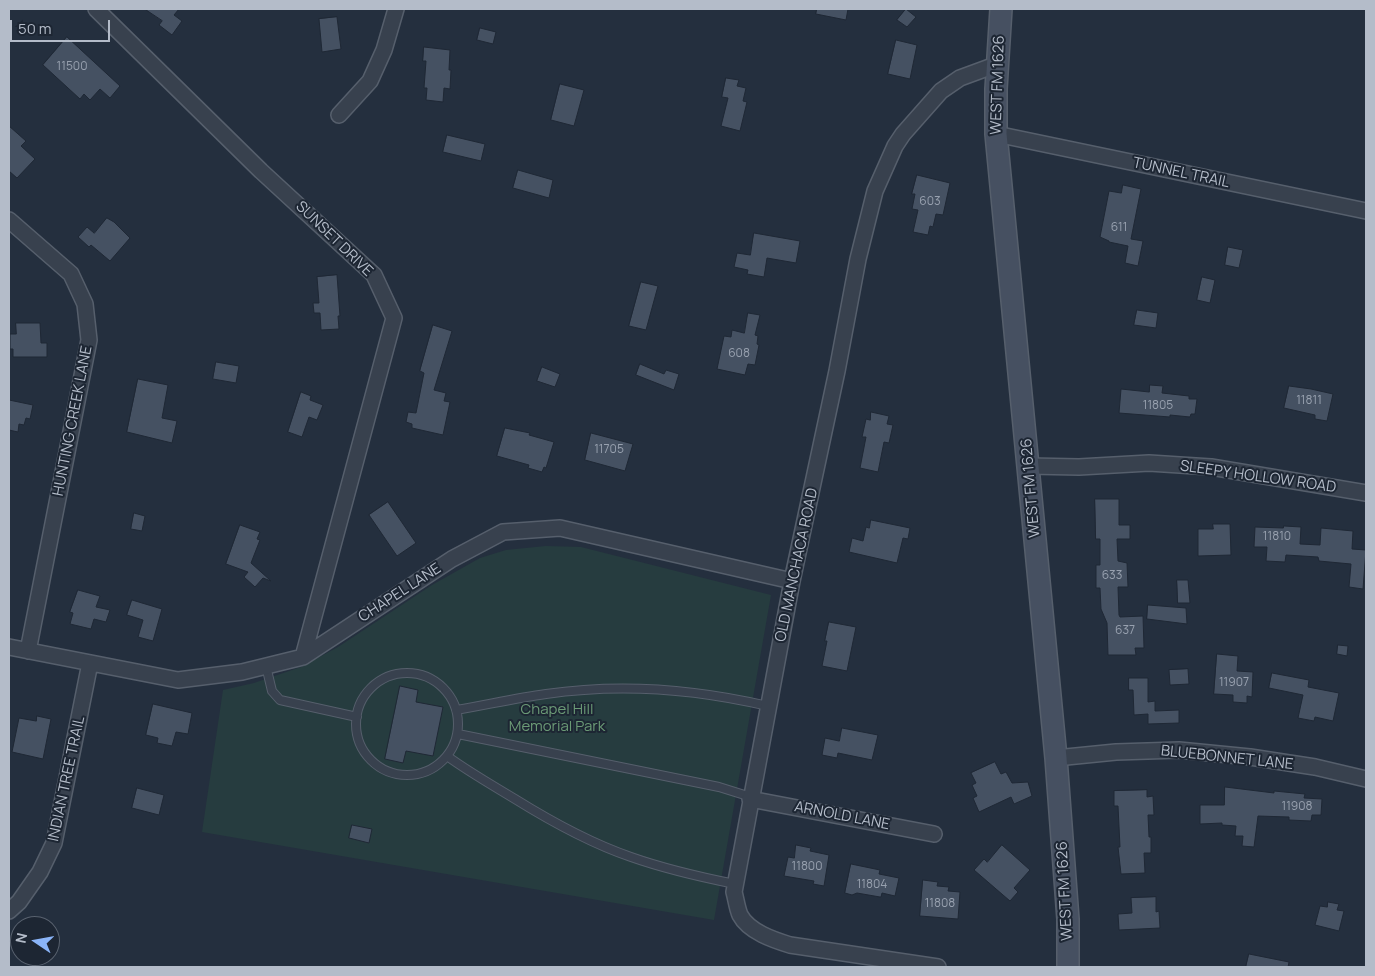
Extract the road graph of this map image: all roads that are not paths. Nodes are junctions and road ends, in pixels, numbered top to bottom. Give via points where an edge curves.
1 (96, 9) edge
2 (396, 9) edge
3 (1001, 9) edge
4 (998, 64) junction
5 (338, 114) dead end
6 (996, 134) junction
7 (1366, 211) edge
8 (9, 220) edge
9 (1029, 466) junction
10 (1366, 493) edge
11 (792, 581) junction
12 (9, 647) edge
13 (28, 651) junction
14 (303, 657) junction
15 (90, 663) junction
16 (266, 666) junction
17 (768, 706) junction
18 (456, 710) junction
19 (357, 717) junction
20 (458, 734) junction
21 (447, 756) junction
22 (1056, 758) junction
23 (1366, 779) edge
24 (751, 798) junction
25 (934, 834) dead end
26 (735, 884) junction
27 (9, 911) edge
28 (938, 967) edge
29 (1068, 967) edge

1 - 14 street, SUNSET DRIVE via 254,164 374,275 394,318
2 - 5 street via 384,50 370,81
3 - 4 main road, WEST FM 1626
4 - 6 main road, WEST FM 1626
4 - 11 street, OLD MANCHACA ROAD via 960,78 941,91 895,146 875,191
6 - 7 street, TUNNEL TRAIL
6 - 9 main road, WEST FM 1626
8 - 13 street, HUNTING CREEK LANE via 71,274 85,304 89,340
9 - 10 street, SLEEPY HOLLOW ROAD via 1149,463 1211,467
9 - 22 main road, WEST FM 1626
11 - 14 street, CHAPEL LANE via 560,528 503,532 452,559
11 - 17 street, OLD MANCHACA ROAD
12 - 13 street, CHAPEL LANE
13 - 15 street, CHAPEL LANE
14 - 16 street, CHAPEL LANE
15 - 16 street, CHAPEL LANE via 178,680
15 - 27 street, INDIAN TREE TRAIL via 54,843 40,872
16 - 19 lane via 272,691 280,700
17 - 18 lane via 706,694 620,688 544,694
17 - 24 street, OLD MANCHACA ROAD
18 - 19 lane via 443,687 429,677 413,673 396,674 367,692
18 - 20 lane
19 - 21 lane via 358,741 366,756 378,767 394,774 411,776 427,772
20 - 21 lane
20 - 24 lane via 719,787
21 - 26 lane via 558,825 605,847 690,875
22 - 23 street, BLUEBONNET LANE via 1179,750 1250,757
22 - 29 main road, WEST FM 1626 via 1068,919
24 - 25 street, ARNOLD LANE
24 - 26 street, OLD MANCHACA ROAD
26 - 28 street, OLD MANCHACA ROAD via 740,916 751,927 774,940

